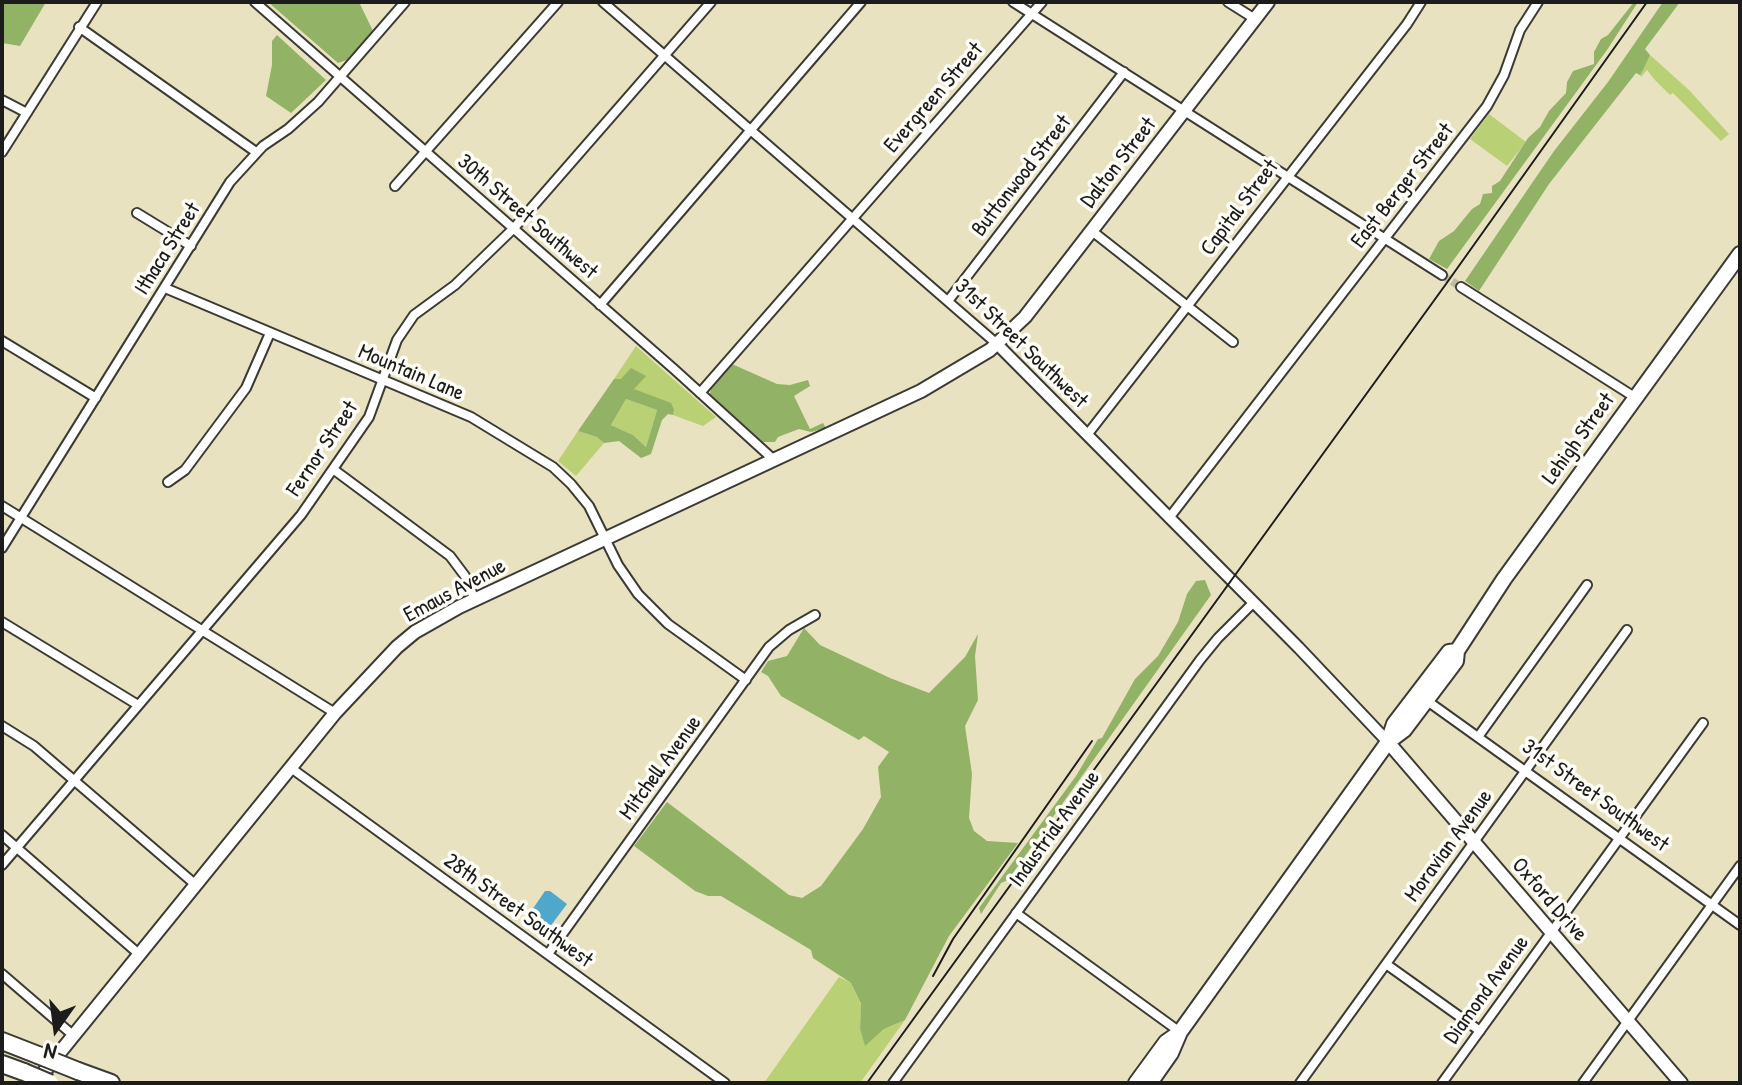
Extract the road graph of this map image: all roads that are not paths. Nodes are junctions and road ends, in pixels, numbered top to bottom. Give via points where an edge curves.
1 (97, 2) edge
2 (255, 2) edge
3 (405, 2) edge
4 (558, 2) edge
5 (603, 2) edge
6 (711, 2) edge
7 (861, 2) edge
8 (1013, 2) edge
9 (1042, 2) edge
10 (1228, 2) edge
11 (1268, 2) edge
12 (1421, 2) edge
13 (1538, 2) edge
14 (1032, 14) junction
15 (1255, 19) junction
16 (79, 27) junction
17 (665, 56) junction
18 (1124, 72) junction
19 (340, 78) junction
20 (2, 100) edge
21 (1185, 111) junction
22 (27, 113) junction
23 (751, 131) junction
24 (2, 152) edge
25 (256, 152) junction
26 (427, 153) junction
27 (1287, 176) junction
28 (395, 186) dead end
29 (137, 213) dead end
30 (852, 218) junction
31 (514, 228) junction
32 (1092, 231) junction
33 (1385, 238) junction
34 (191, 246) junction
35 (1740, 254) edge
36 (1442, 275) tunnel mouth
37 (1461, 287) tunnel mouth
38 (165, 288) junction
39 (948, 301) junction
40 (600, 305) junction
41 (1187, 306) junction
42 (270, 333) junction
43 (2, 341) edge
44 (1233, 342) dead end
45 (997, 344) junction
46 (384, 382) junction
47 (700, 393) junction
48 (96, 398) junction
49 (1636, 398) junction
50 (1087, 435) junction
51 (774, 460) junction
52 (333, 469) junction
53 (168, 482) dead end
54 (2, 506) edge
55 (21, 518) junction
56 (1169, 518) junction
57 (606, 539) junction
58 (2, 548) edge
59 (1587, 585) dead end
60 (475, 600) junction
61 (1253, 603) junction
62 (815, 615) dead end
63 (2, 622) edge
64 (1627, 630) dead end
65 (203, 631) junction
66 (1457, 651) junction
67 (746, 680) junction
68 (1426, 700) junction
69 (138, 705) junction
70 (335, 713) junction
71 (1703, 723) dead end
72 (2, 726) edge
73 (1478, 737) junction
74 (1388, 742) junction
75 (291, 768) junction
76 (1525, 771) junction
77 (74, 782) junction
78 (2, 835) edge
79 (1619, 838) junction
80 (1473, 843) junction
81 (17, 847) junction
82 (2, 865) edge
83 (1740, 866) edge
84 (196, 885) junction
85 (1712, 905) junction
86 (1016, 913) junction
87 (1740, 925) edge
88 (1551, 932) junction
89 (548, 954) junction
90 (140, 955) junction
91 (1386, 964) junction
92 (2, 974) edge
93 (1628, 1021) junction
94 (1480, 1031) junction
95 (1180, 1032) junction
96 (74, 1036) junction
97 (2, 1041) edge
98 (44, 1059) junction
99 (2, 1064) edge
100 (23, 1079) edge
101 (1156, 1081) edge
102 (50, 1083) edge
103 (111, 1083) edge
104 (725, 1083) edge
105 (893, 1083) edge
106 (1136, 1083) edge
107 (1300, 1083) edge
108 (1442, 1083) edge
109 (1583, 1083) edge
110 (1681, 1083) edge

1 - 16 street
2 - 19 street, 30th Street Southwest
3 - 19 street, Ithaca Street
4 - 26 street
5 - 17 street, 31st Street Southwest
6 - 17 street, Fernor Street
7 - 23 street
8 - 14 street
9 - 14 street, Evergreen Street
10 - 15 street
11 - 15 main road, Dalton Street
12 - 27 street, Capital Street
13 - 33 street, East Berger Street via 1487,106
14 - 18 street
14 - 30 street, Evergreen Street
15 - 21 main road, Dalton Street
16 - 22 street
16 - 25 street
17 - 23 street, 31st Street Southwest
17 - 31 street, Fernor Street
18 - 21 street
18 - 39 street, Buttonwood Street
19 - 25 street, Ithaca Street via 302,117
19 - 26 street, 30th Street Southwest
20 - 22 street
21 - 27 street
21 - 32 main road, Dalton Street
22 - 24 street
23 - 30 street, 31st Street Southwest
23 - 40 street
25 - 34 street, Ithaca Street via 230,182
26 - 28 street
26 - 31 street, 30th Street Southwest
27 - 33 street
27 - 41 street, Capital Street
29 - 34 street
30 - 39 street, 31st Street Southwest
30 - 47 street, Evergreen Street
31 - 40 street, 30th Street Southwest
31 - 46 street, Fernor Street via 455,285 414,315 397,340
32 - 41 street
32 - 45 main road, Dalton Street via 1025,317
33 - 36 street
33 - 56 street, East Berger Street
34 - 38 street, Ithaca Street
35 - 49 highway, Lehigh Street
37 - 49 street
38 - 42 street, Mountain Lane
38 - 48 street, Ithaca Street
39 - 45 street, 31st Street Southwest
40 - 47 street, 30th Street Southwest
41 - 44 street
41 - 50 street, Capital Street
42 - 46 street, Mountain Lane
42 - 53 street via 246,388 185,470
43 - 48 street
45 - 50 street, 31st Street Southwest
45 - 51 main road, Emaus Avenue via 921,391
46 - 52 street, Fernor Street via 361,430
46 - 57 street, Mountain Lane via 471,417 553,467 582,496
47 - 51 street, 30th Street Southwest
48 - 55 street, Ithaca Street
49 - 66 highway, Lehigh Street
50 - 56 street, 31st Street Southwest
51 - 57 main road, Emaus Avenue
52 - 60 street via 450,556
52 - 65 street, Fernor Street via 283,538
54 - 55 street
55 - 58 street, Ithaca Street
55 - 65 street
56 - 61 street, 31st Street Southwest
57 - 60 main road, Emaus Avenue
57 - 67 street, Mountain Lane via 652,610
59 - 73 street
60 - 70 main road, Emaus Avenue via 397,647
61 - 74 street, 31st Street Southwest
61 - 86 street, Industrial Avenue via 1200,660
62 - 67 street, Mitchell Avenue via 769,647
63 - 69 street
64 - 76 street, Moravian Avenue
65 - 69 street, Fernor Street
65 - 70 street
66 - 68 highway, Lehigh Street via 1456,661
66 - 74 highway, Lehigh Street via 1449,652 1411,701
67 - 89 street, Mitchell Avenue
68 - 73 street, 31st Street Southwest
68 - 74 highway, Lehigh Street
69 - 77 street, Fernor Street
70 - 75 main road, Emaus Avenue
71 - 79 street, Diamond Avenue
72 - 77 street
73 - 76 street, 31st Street Southwest
74 - 80 main road, Oxford Drive
74 - 95 highway, Lehigh Street
75 - 84 main road, Emaus Avenue
75 - 89 street, 28th Street Southwest
76 - 79 street, 31st Street Southwest
76 - 80 street, Moravian Avenue
77 - 81 street, Fernor Street
77 - 84 street
78 - 81 street
79 - 85 street, 31st Street Southwest
79 - 88 street, Diamond Avenue
80 - 88 main road, Oxford Drive
80 - 91 street, Moravian Avenue
81 - 82 street, Fernor Street
81 - 90 street
83 - 85 street
84 - 90 main road, Emaus Avenue
85 - 87 street, 31st Street Southwest
85 - 93 street
86 - 95 street
86 - 105 street, Industrial Avenue
88 - 93 main road, Oxford Drive
88 - 94 street, Diamond Avenue
89 - 104 street, 28th Street Southwest
90 - 96 main road, Emaus Avenue
91 - 94 street
91 - 107 street, Moravian Avenue
92 - 96 street
93 - 109 street
93 - 110 main road, Oxford Drive
94 - 108 street, Diamond Avenue
95 - 101 highway, Lehigh Street
95 - 106 highway, Lehigh Street via 1166,1042
96 - 98 main road, Emaus Avenue
97 - 98 highway
98 - 100 highway
98 - 103 highway, bridge
99 - 100 highway
100 - 102 highway, bridge

